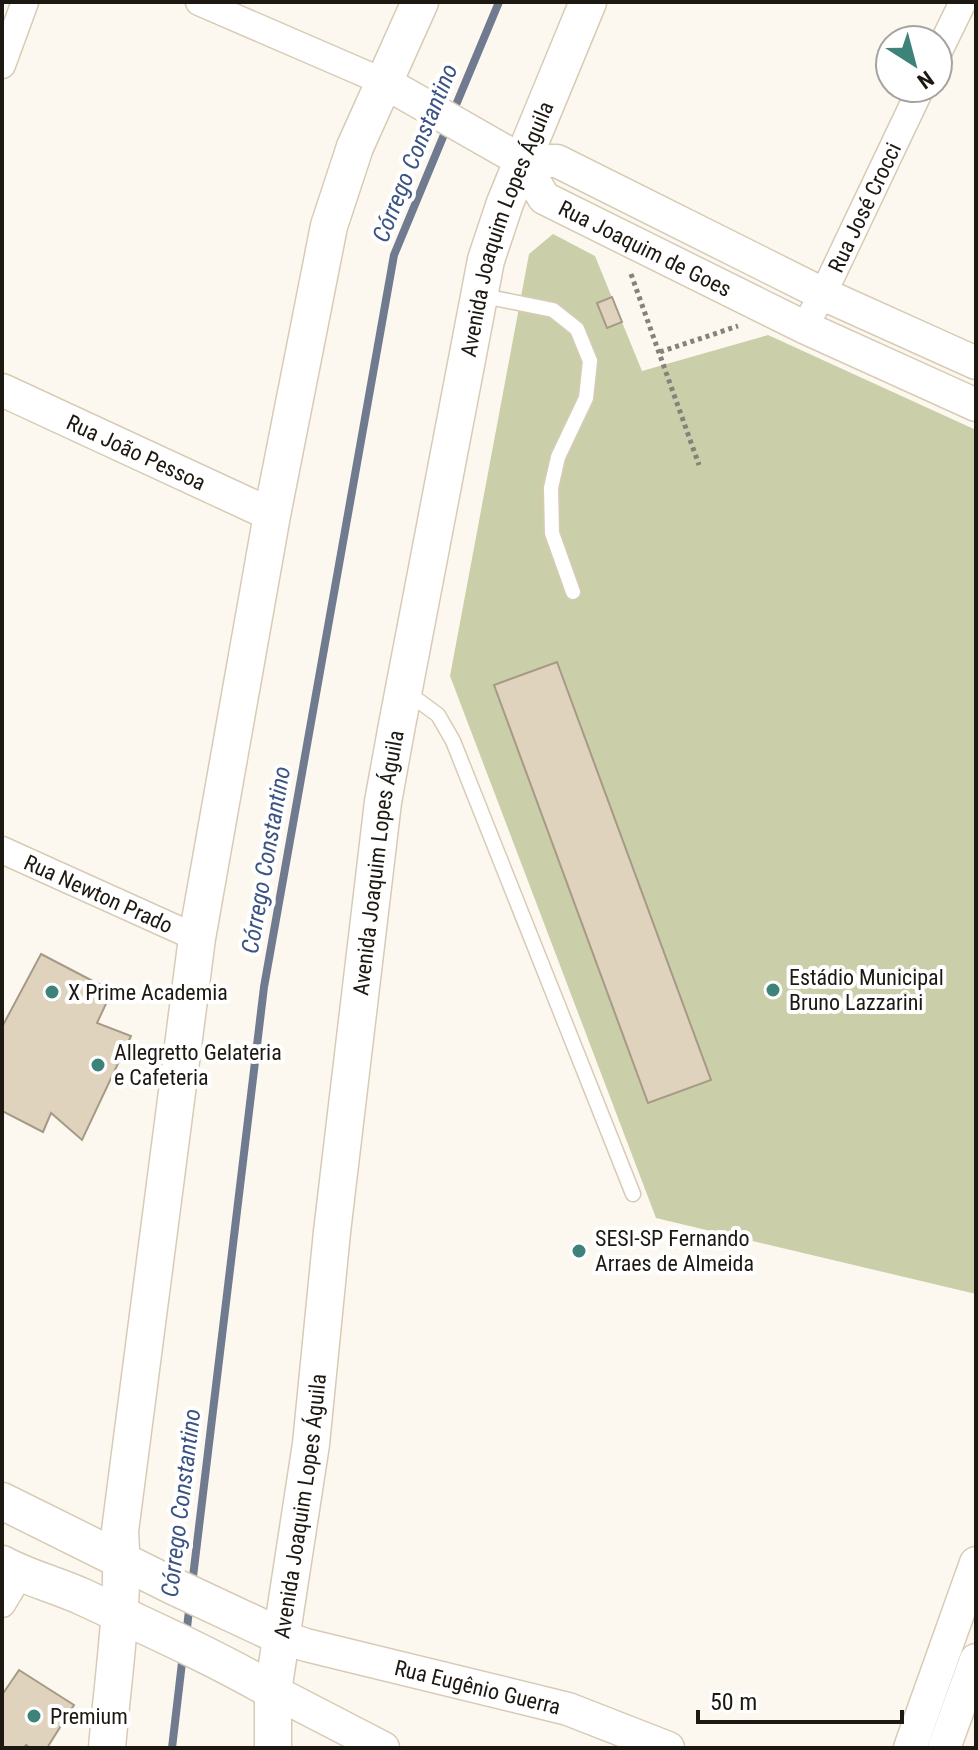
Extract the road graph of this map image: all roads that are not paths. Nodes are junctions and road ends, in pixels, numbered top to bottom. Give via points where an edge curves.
1 (25, 2) edge
2 (199, 2) edge
3 (420, 2) edge
4 (588, 2) edge
5 (963, 2) edge
6 (952, 24) edge
7 (2, 65) edge
8 (384, 82) junction
9 (913, 104) edge
10 (522, 161) junction
11 (823, 294) junction
12 (478, 295) junction
13 (804, 327) junction
14 (976, 363) edge
15 (2, 390) edge
16 (976, 405) edge
17 (272, 515) junction
18 (573, 592) dead end
19 (403, 690) junction
20 (2, 850) edge
21 (197, 938) junction
22 (633, 1194) dead end
23 (2, 1501) edge
24 (122, 1561) junction
25 (976, 1563) edge
26 (8, 1581) edge
27 (119, 1616) junction
28 (268, 1631) junction
29 (976, 1660) edge
30 (261, 1684) junction
31 (107, 1748) edge
32 (273, 1748) edge
33 (383, 1748) edge
34 (668, 1748) edge
35 (910, 1748) edge
36 (944, 1748) edge

1 - 7 street
2 - 8 street
3 - 8 main road
4 - 10 main road, Avenida Joaquim Lopes Águila
5 - 6 street
8 - 10 street
8 - 17 main road via 329,226
9 - 11 street, Rua José Crocci
10 - 11 street, Rua Joaquim de Goes via 557,161
10 - 12 main road, Avenida Joaquim Lopes Águila
10 - 13 street, Rua Joaquim de Goes via 544,198
11 - 13 street, Rua José Crocci
11 - 14 street, Rua Joaquim de Goes
12 - 18 lane via 553,310 577,329 590,361 586,398 558,457 551,488 552,533
12 - 19 main road, Avenida Joaquim Lopes Águila
13 - 16 street, Rua Joaquim de Goes
15 - 17 street, Rua João Pessoa
17 - 21 main road
19 - 22 lane via 438,715 453,741
19 - 28 main road, Avenida Joaquim Lopes Águila via 383,802 311,1444
20 - 21 street, Rua Newton Prado
21 - 24 main road via 120,1531
23 - 24 main road
24 - 27 main road
24 - 28 main road
25 - 35 street
26 - 27 main road via 80,1596
27 - 30 main road
27 - 31 main road
28 - 30 main road, Avenida Joaquim Lopes Águila
28 - 34 street, Rua Eugênio Guerra via 568,1709
29 - 36 street
30 - 32 main road, Avenida Joaquim Lopes Águila
30 - 33 street

